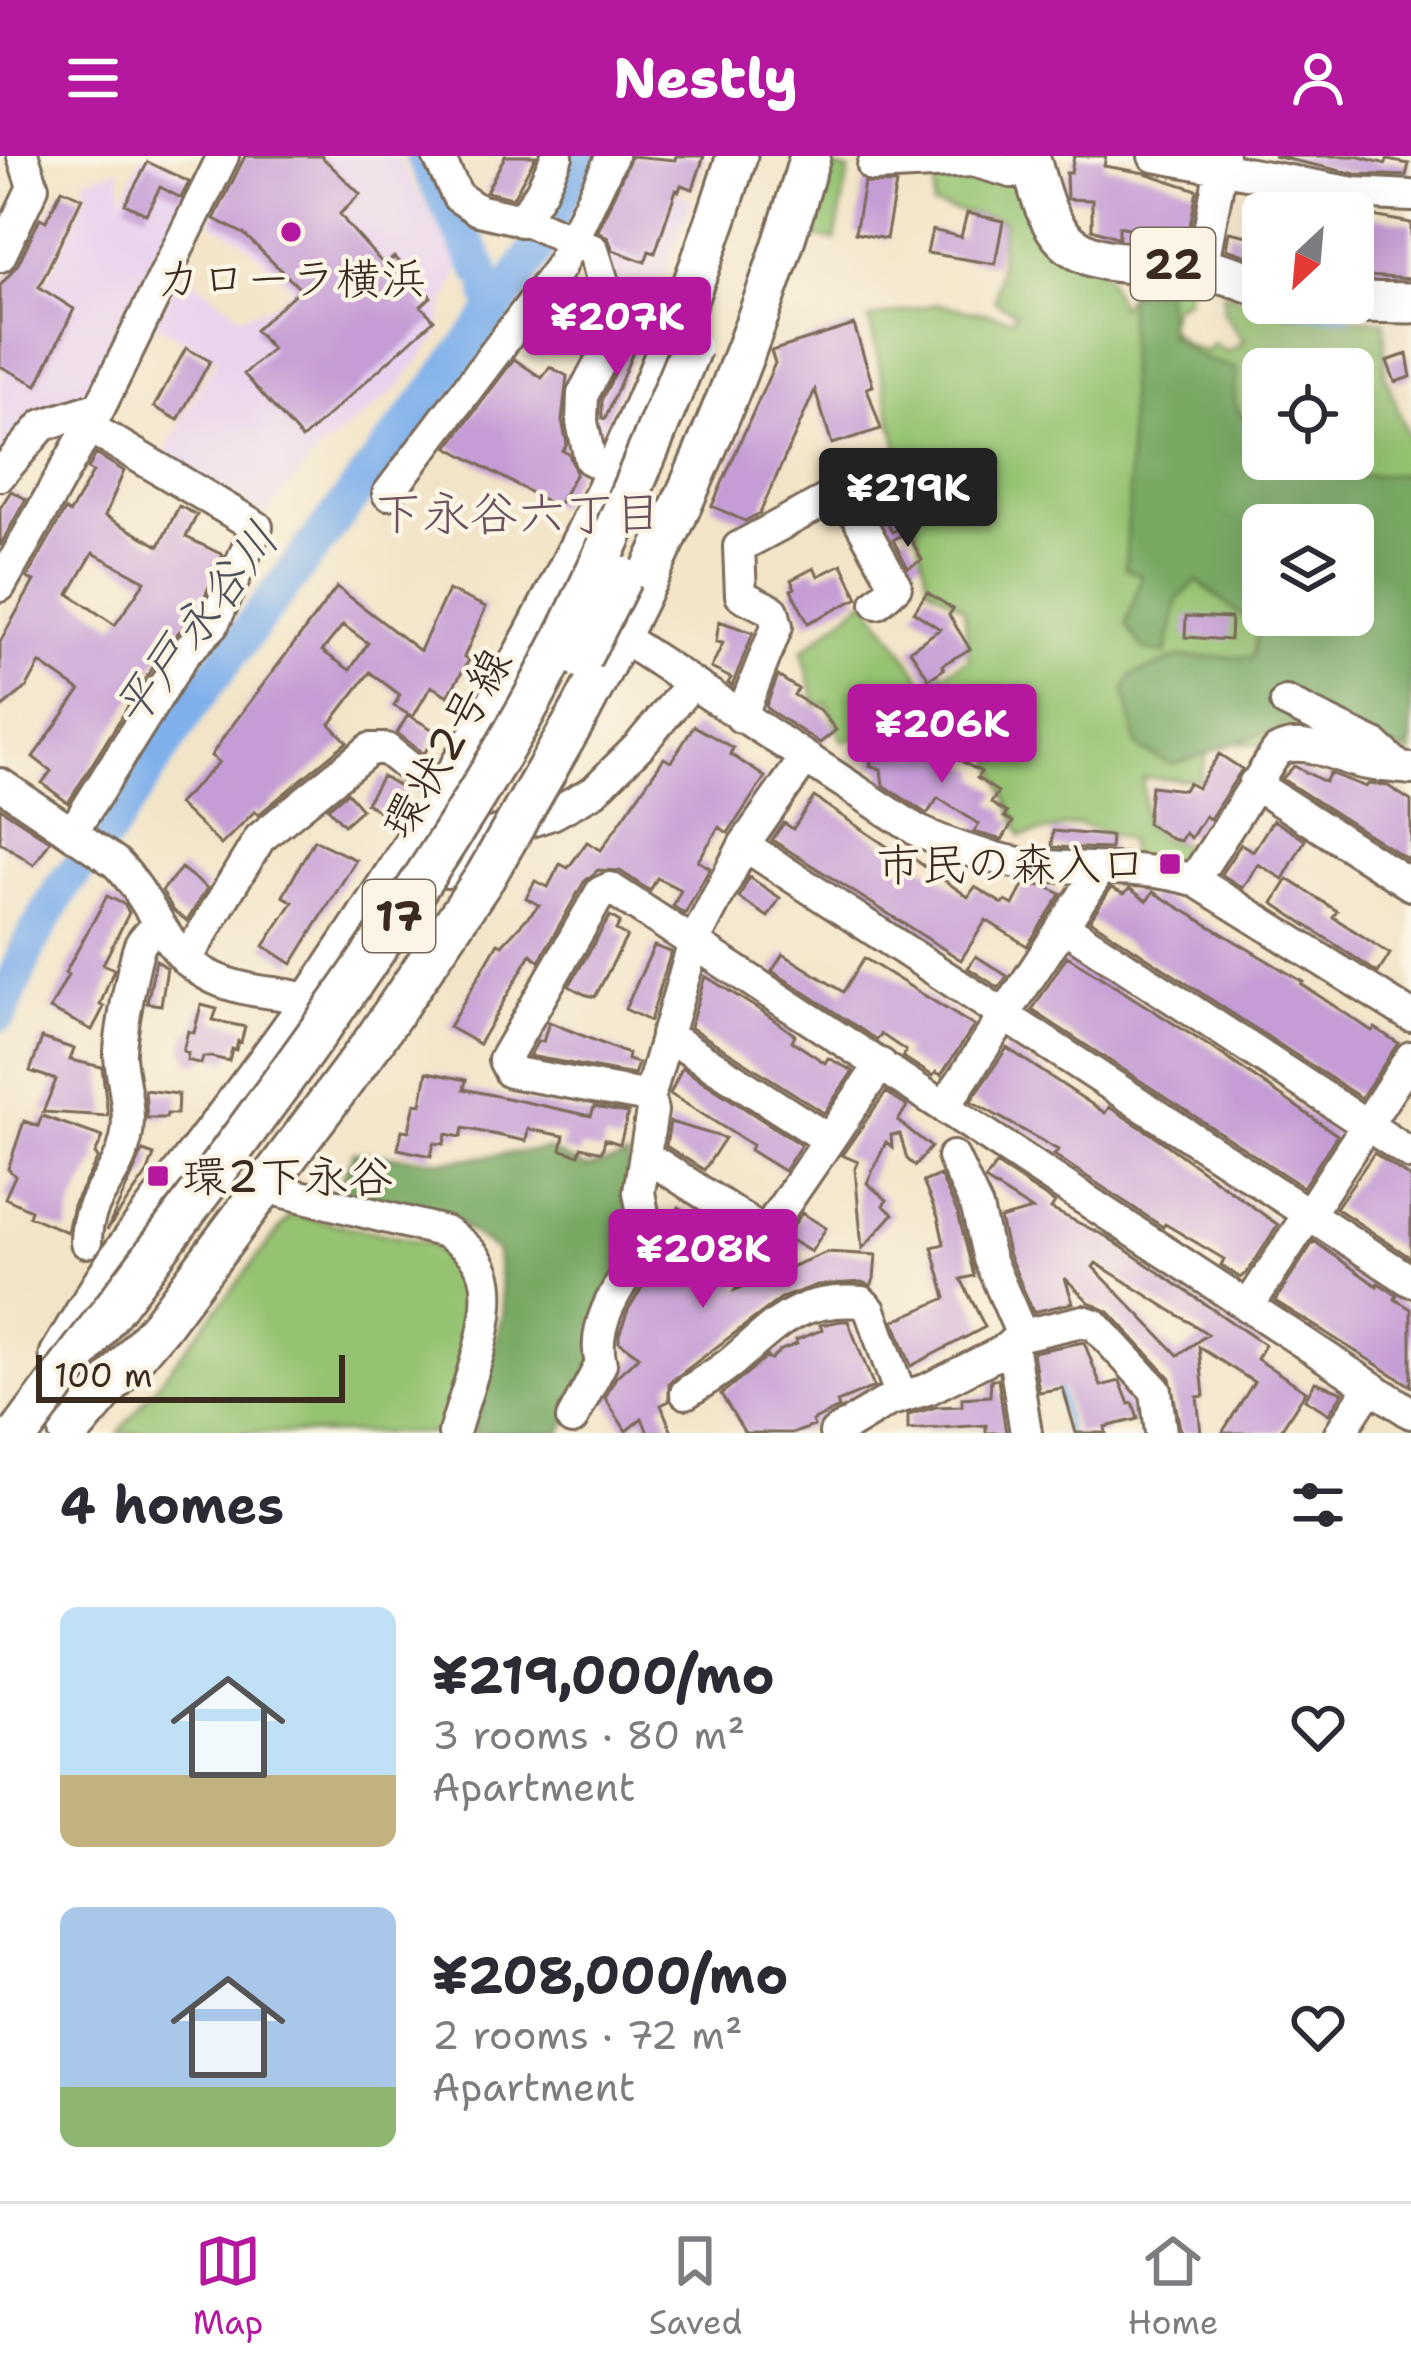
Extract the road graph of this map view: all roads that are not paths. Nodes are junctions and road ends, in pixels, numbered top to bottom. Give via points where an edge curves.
1 (23, 156) edge
2 (224, 156) edge
3 (438, 156) edge
4 (557, 156) edge
5 (611, 156) edge
6 (737, 156) edge
7 (758, 156) edge
8 (788, 156) edge
9 (810, 156) edge
10 (1154, 156) edge
11 (973, 158) edge
12 (1222, 162) edge
13 (1032, 164) edge
14 (873, 166) dead end
15 (1411, 196) edge
16 (526, 221) junction
17 (574, 238) junction
18 (0, 256) edge
19 (1202, 269) junction
20 (1242, 281) edge
21 (1374, 302) edge
22 (1411, 303) edge
23 (94, 417) junction
24 (615, 472) junction
25 (0, 475) edge
26 (388, 494) dead end
27 (0, 586) edge
28 (877, 603) dead end
29 (620, 636) junction
30 (691, 684) junction
31 (1286, 702) dead end
32 (741, 717) junction
33 (804, 760) junction
34 (1405, 768) edge
35 (0, 784) edge
36 (1255, 784) junction
37 (446, 797) junction
38 (76, 836) junction
39 (744, 845) junction
40 (1094, 868) junction
41 (1194, 880) junction
42 (1411, 885) edge
43 (159, 924) junction
44 (1064, 926) junction
45 (694, 943) junction
46 (186, 960) junction
47 (311, 1001) junction
48 (1005, 1016) junction
49 (1411, 1016) edge
50 (666, 1035) junction
51 (1411, 1057) edge
52 (881, 1064) junction
53 (649, 1097) junction
54 (928, 1103) junction
55 (1366, 1125) junction
56 (830, 1140) junction
57 (1411, 1154) edge
58 (646, 1156) junction
59 (952, 1157) dead end
60 (264, 1186) junction
61 (1309, 1214) junction
62 (86, 1242) dead end
63 (1411, 1281) edge
64 (1248, 1306) junction
65 (1017, 1339) junction
66 (1370, 1387) junction
67 (686, 1393) dead end
68 (901, 1397) junction
69 (1411, 1413) edge
70 (572, 1419) dead end
71 (5, 1433) edge
72 (20, 1433) edge
73 (55, 1433) edge
74 (69, 1433) edge
75 (454, 1433) edge
76 (835, 1433) edge
77 (1026, 1433) edge
78 (1161, 1433) edge
79 (1340, 1433) edge

1 - 18 street via 33,187
2 - 23 street
3 - 16 street via 458,197
4 - 16 street
5 - 17 street
6 - 24 main road
7 - 72 main road, 環状2号線 / 17, bridge via 691,347 514,732 325,1022
8 - 73 main road, 環状2号線 / 17, bridge via 720,356 622,577 517,774 445,893
9 - 29 main road via 725,410
10 - 12 street
11 - 13 street via 1011,172
11 - 14 street
12 - 15 street via 1354,193
12 - 19 street
13 - 19 main road, 22 via 1053,224 1082,251 1129,266
16 - 17 street
17 - 24 street via 593,250 614,336 583,394 582,422 590,459
17 - 26 street
19 - 20 main road, 22
21 - 22 main road
23 - 25 street via 43,425
23 - 27 street
23 - 38 street via 257,527 213,625 184,653
24 - 37 main road via 540,630
28 - 32 street via 896,586 843,491 739,547 741,595 773,610 777,626
29 - 30 street
29 - 60 main road, bridge via 485,877
30 - 32 street
30 - 47 street via 594,791 472,840 366,994 354,1002
31 - 34 street via 1376,745
32 - 33 street
33 - 39 street
33 - 40 street via 967,853
34 - 36 street via 1286,746
35 - 38 street
36 - 41 street
36 - 42 street
37 - 46 street via 386,749 370,749 260,838
37 - 47 main road
38 - 43 street via 129,875
39 - 45 street
39 - 48 street
40 - 41 street
40 - 44 street
41 - 49 street
43 - 46 street
43 - 62 street via 140,945 120,1054 125,1143 93,1200
44 - 48 street
44 - 55 street
45 - 50 street
45 - 52 street
45 - 53 street via 610,887 601,892 504,1060 510,1072
46 - 47 street via 221,983
47 - 71 main road via 119,1259
48 - 54 street
48 - 61 street
50 - 53 street
50 - 56 street
51 - 55 street
52 - 54 street
52 - 56 street
53 - 58 street
54 - 64 street
55 - 57 street
55 - 61 street
56 - 58 street via 765,1232
58 - 70 street via 639,1192 648,1240 606,1310 596,1344 601,1364
59 - 65 street via 977,1208
60 - 74 main road
60 - 75 street via 445,1232 465,1245 488,1291
61 - 63 street
61 - 64 street
64 - 66 street
65 - 68 street
65 - 77 street
65 - 78 street via 1083,1321 1095,1325 1156,1391
66 - 69 street
66 - 79 street
67 - 68 street via 776,1321 829,1300 870,1310
68 - 76 street

